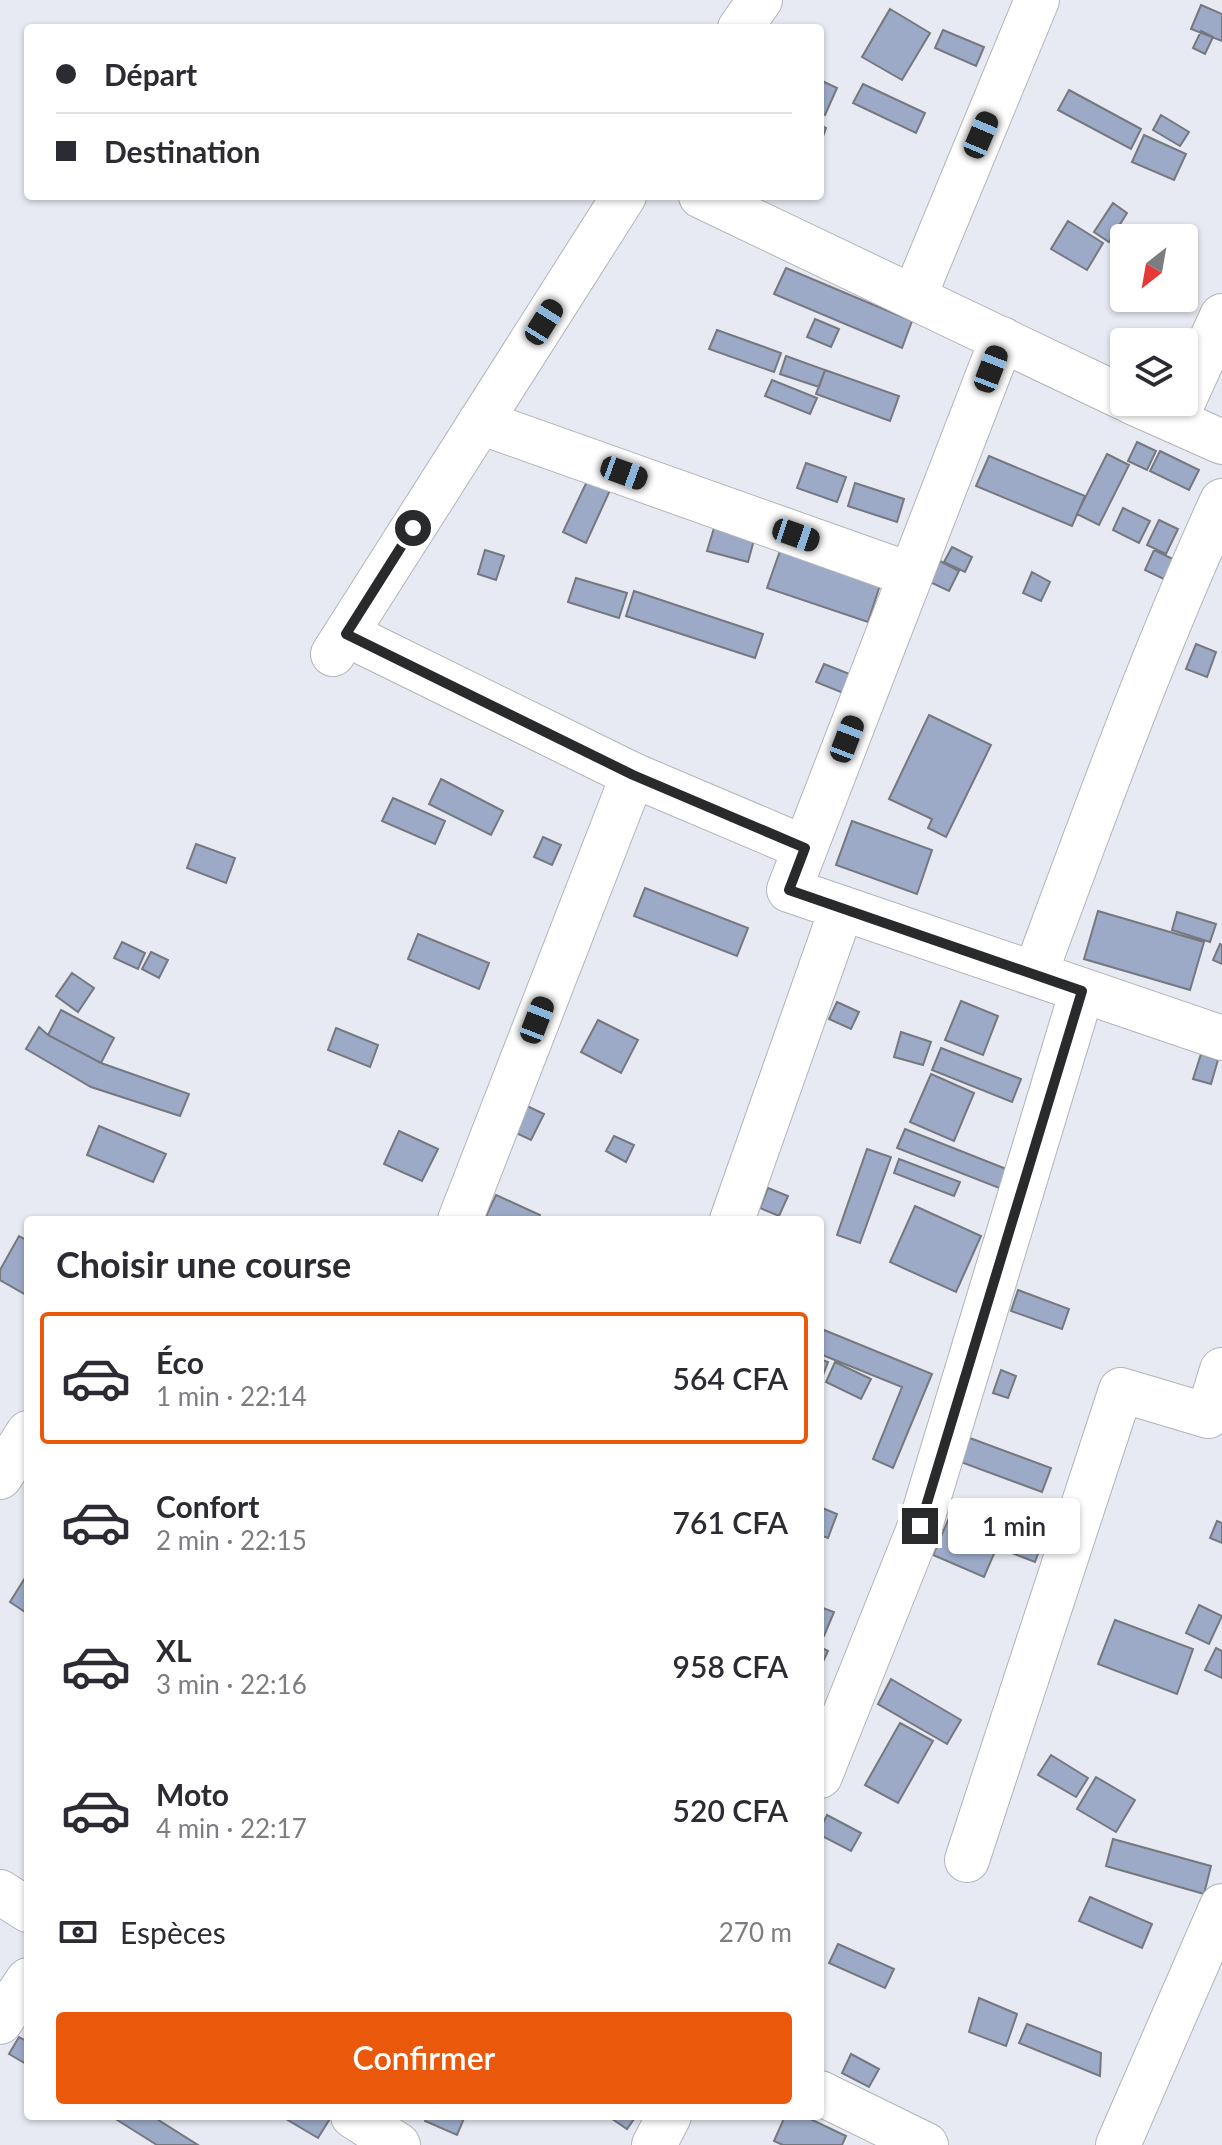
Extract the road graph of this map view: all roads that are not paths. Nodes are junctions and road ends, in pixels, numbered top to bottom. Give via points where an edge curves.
1 (760, 0) edge
2 (1037, 0) edge
3 (743, 24) edge
4 (621, 200) edge
5 (709, 200) edge
6 (914, 297) junction
7 (1222, 316) edge
8 (1002, 339) junction
9 (1198, 369) edge
10 (1110, 391) edge
11 (1190, 416) edge
12 (480, 422) junction
13 (1222, 442) edge
14 (1222, 501) edge
15 (911, 575) junction
16 (633, 775) junction
17 (805, 848) junction
18 (842, 908) junction
19 (1035, 974) junction
20 (1082, 991) junction
21 (1222, 1038) edge
22 (462, 1216) edge
23 (733, 1216) edge
24 (1222, 1370) edge
25 (24, 1439) edge
26 (0, 1477) edge
27 (824, 1766) edge
28 (967, 1860) dead end
29 (0, 1892) edge
30 (1222, 1906) edge
31 (24, 1907) edge
32 (24, 1986) edge
33 (0, 2022) edge
34 (824, 2095) edge
35 (359, 2120) edge
36 (667, 2120) edge
37 (398, 2145) edge
38 (654, 2145) edge
39 (926, 2145) edge
40 (1118, 2145) edge

1 - 3 street
2 - 6 street
4 - 12 street
5 - 6 street
6 - 8 street
7 - 9 street
8 - 10 street
8 - 15 street
11 - 13 street
12 - 15 street
12 - 16 street via 339,644
14 - 19 street via 1112,767
15 - 17 street
16 - 17 street
16 - 22 street
17 - 18 street via 789,890
18 - 19 street
18 - 23 street
19 - 20 street
20 - 21 street
20 - 27 street via 920,1526
24 - 28 street via 1208,1416 1121,1390
25 - 26 street
29 - 31 street
30 - 40 street
32 - 33 street
34 - 39 street
35 - 37 street
36 - 38 street

